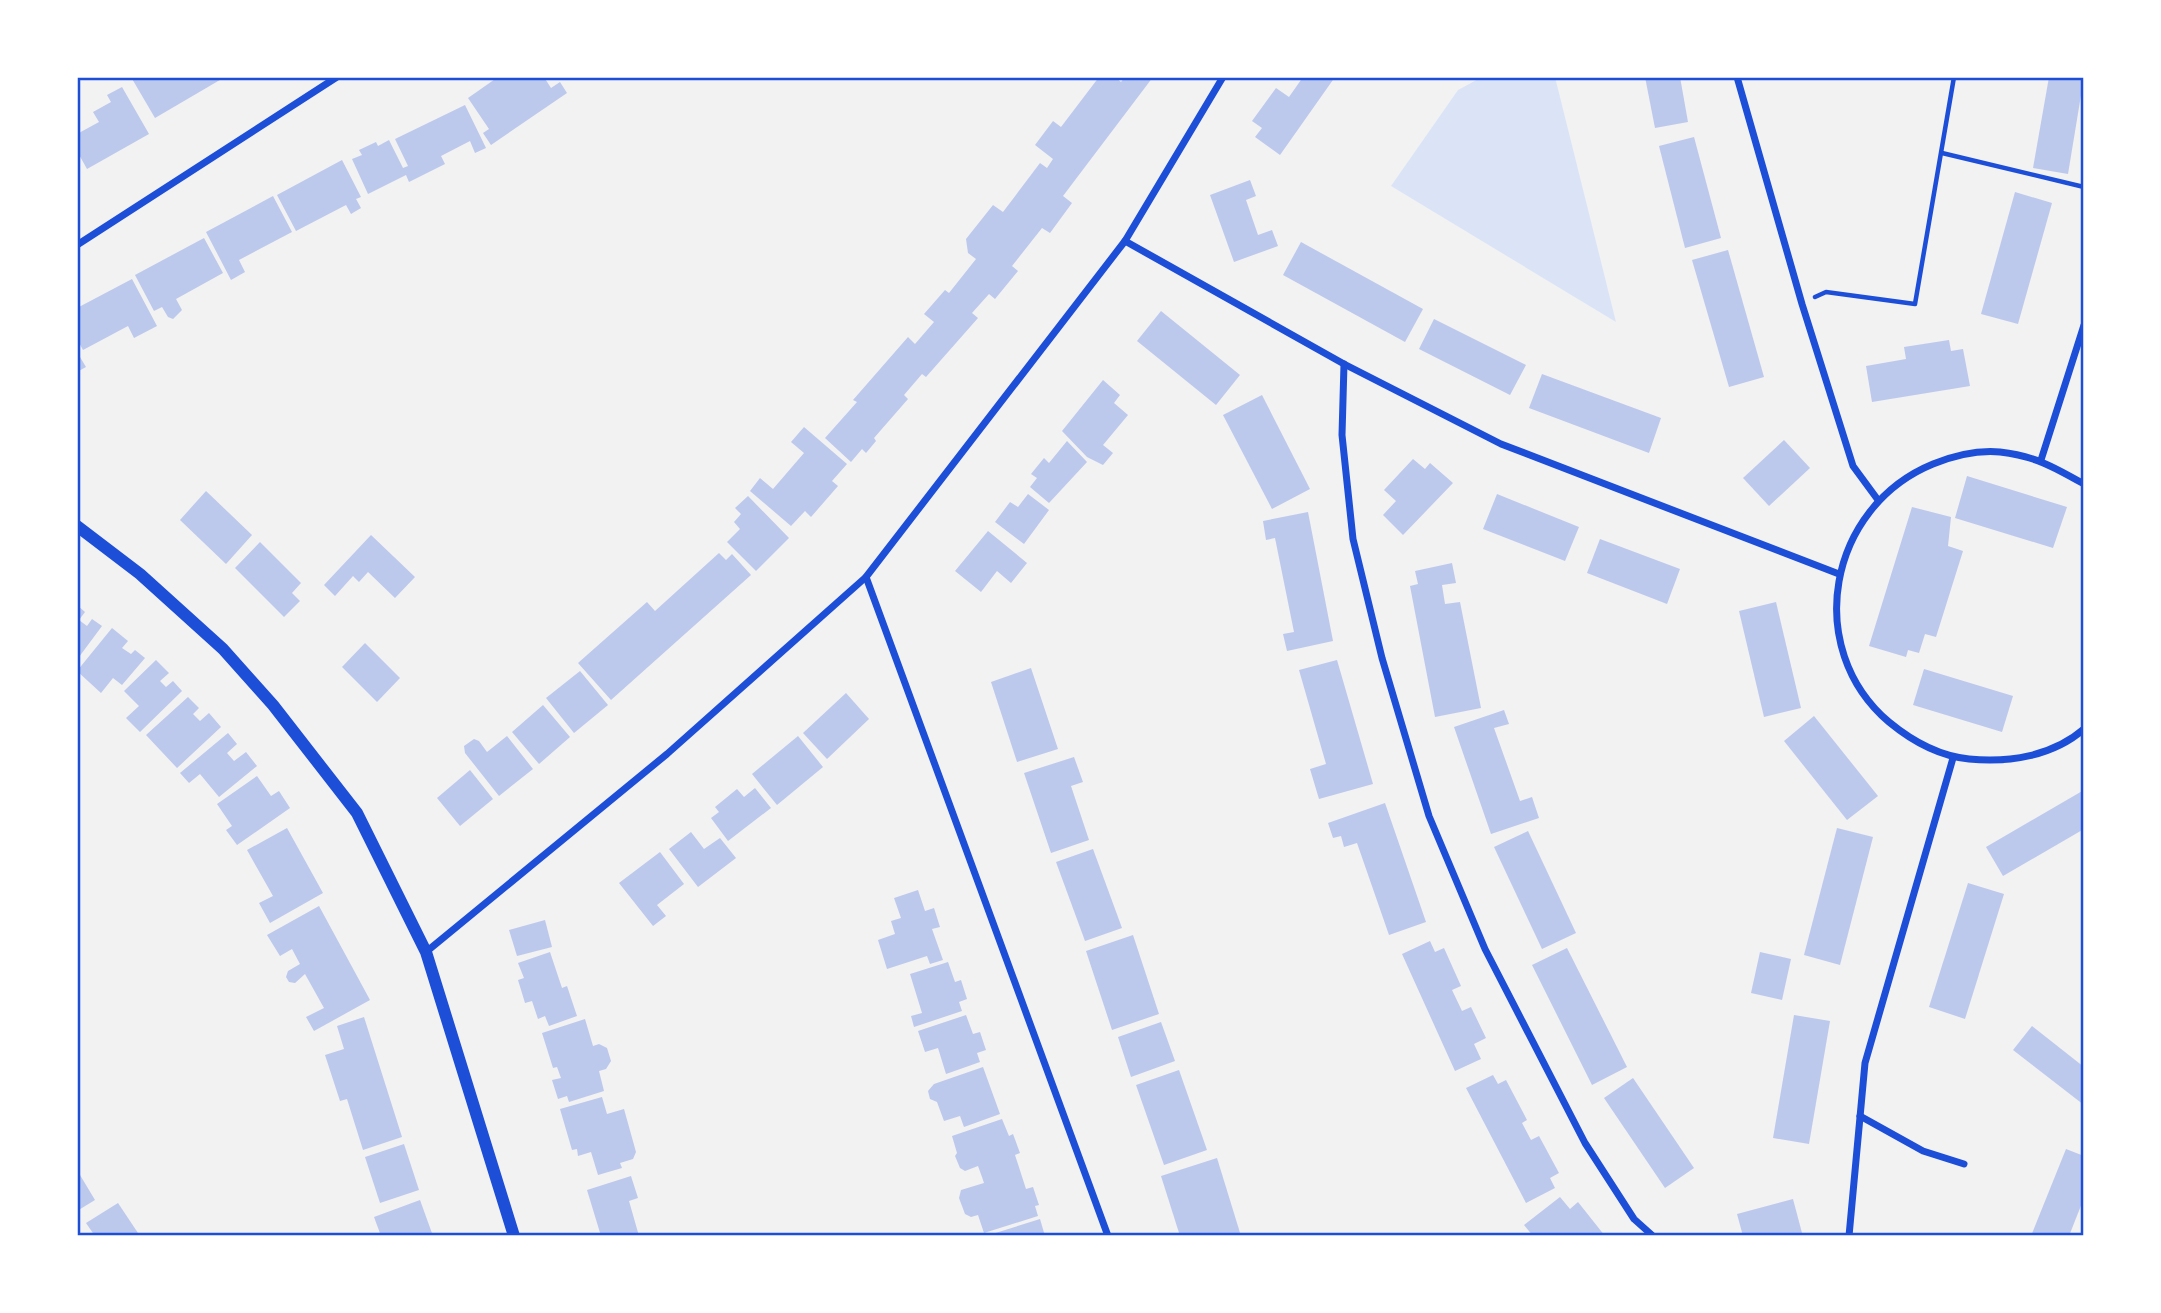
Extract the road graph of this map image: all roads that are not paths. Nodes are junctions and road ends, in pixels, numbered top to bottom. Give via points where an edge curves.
1 (337, 77) edge
2 (1223, 77) edge
3 (1737, 77) edge
4 (1125, 241) junction
5 (77, 245) edge
6 (2084, 325) edge
7 (1344, 364) junction
8 (2041, 460) junction
9 (2084, 484) edge
10 (1878, 500) junction
11 (77, 526) edge
12 (1839, 574) junction
13 (866, 577) junction
14 (2084, 729) edge
15 (1953, 758) junction
16 (426, 951) junction
17 (1860, 1116) junction
18 (1964, 1164) dead end
19 (514, 1236) edge
20 (1108, 1236) edge
21 (1653, 1236) edge
22 (1849, 1236) edge

1 - 5 street
2 - 4 street
3 - 10 street via 1853,466
4 - 7 street
4 - 13 street
6 - 8 street
7 - 12 street via 1501,444
7 - 21 street via 1342,435 1353,539 1382,658 1429,816 1485,949 1585,1143 1634,1219
8 - 9 street
8 - 10 street via 1998,452 1954,456 1912,472
10 - 12 street via 1853,534
11 - 16 street via 140,574 223,649 273,705 357,813
12 - 15 street via 1836,621 1847,667 1872,708 1909,739
13 - 16 street via 667,754
13 - 20 street
14 - 15 street via 2038,755 1995,762
15 - 17 street via 1865,1063
16 - 19 street
17 - 18 street via 1923,1151
17 - 22 street

